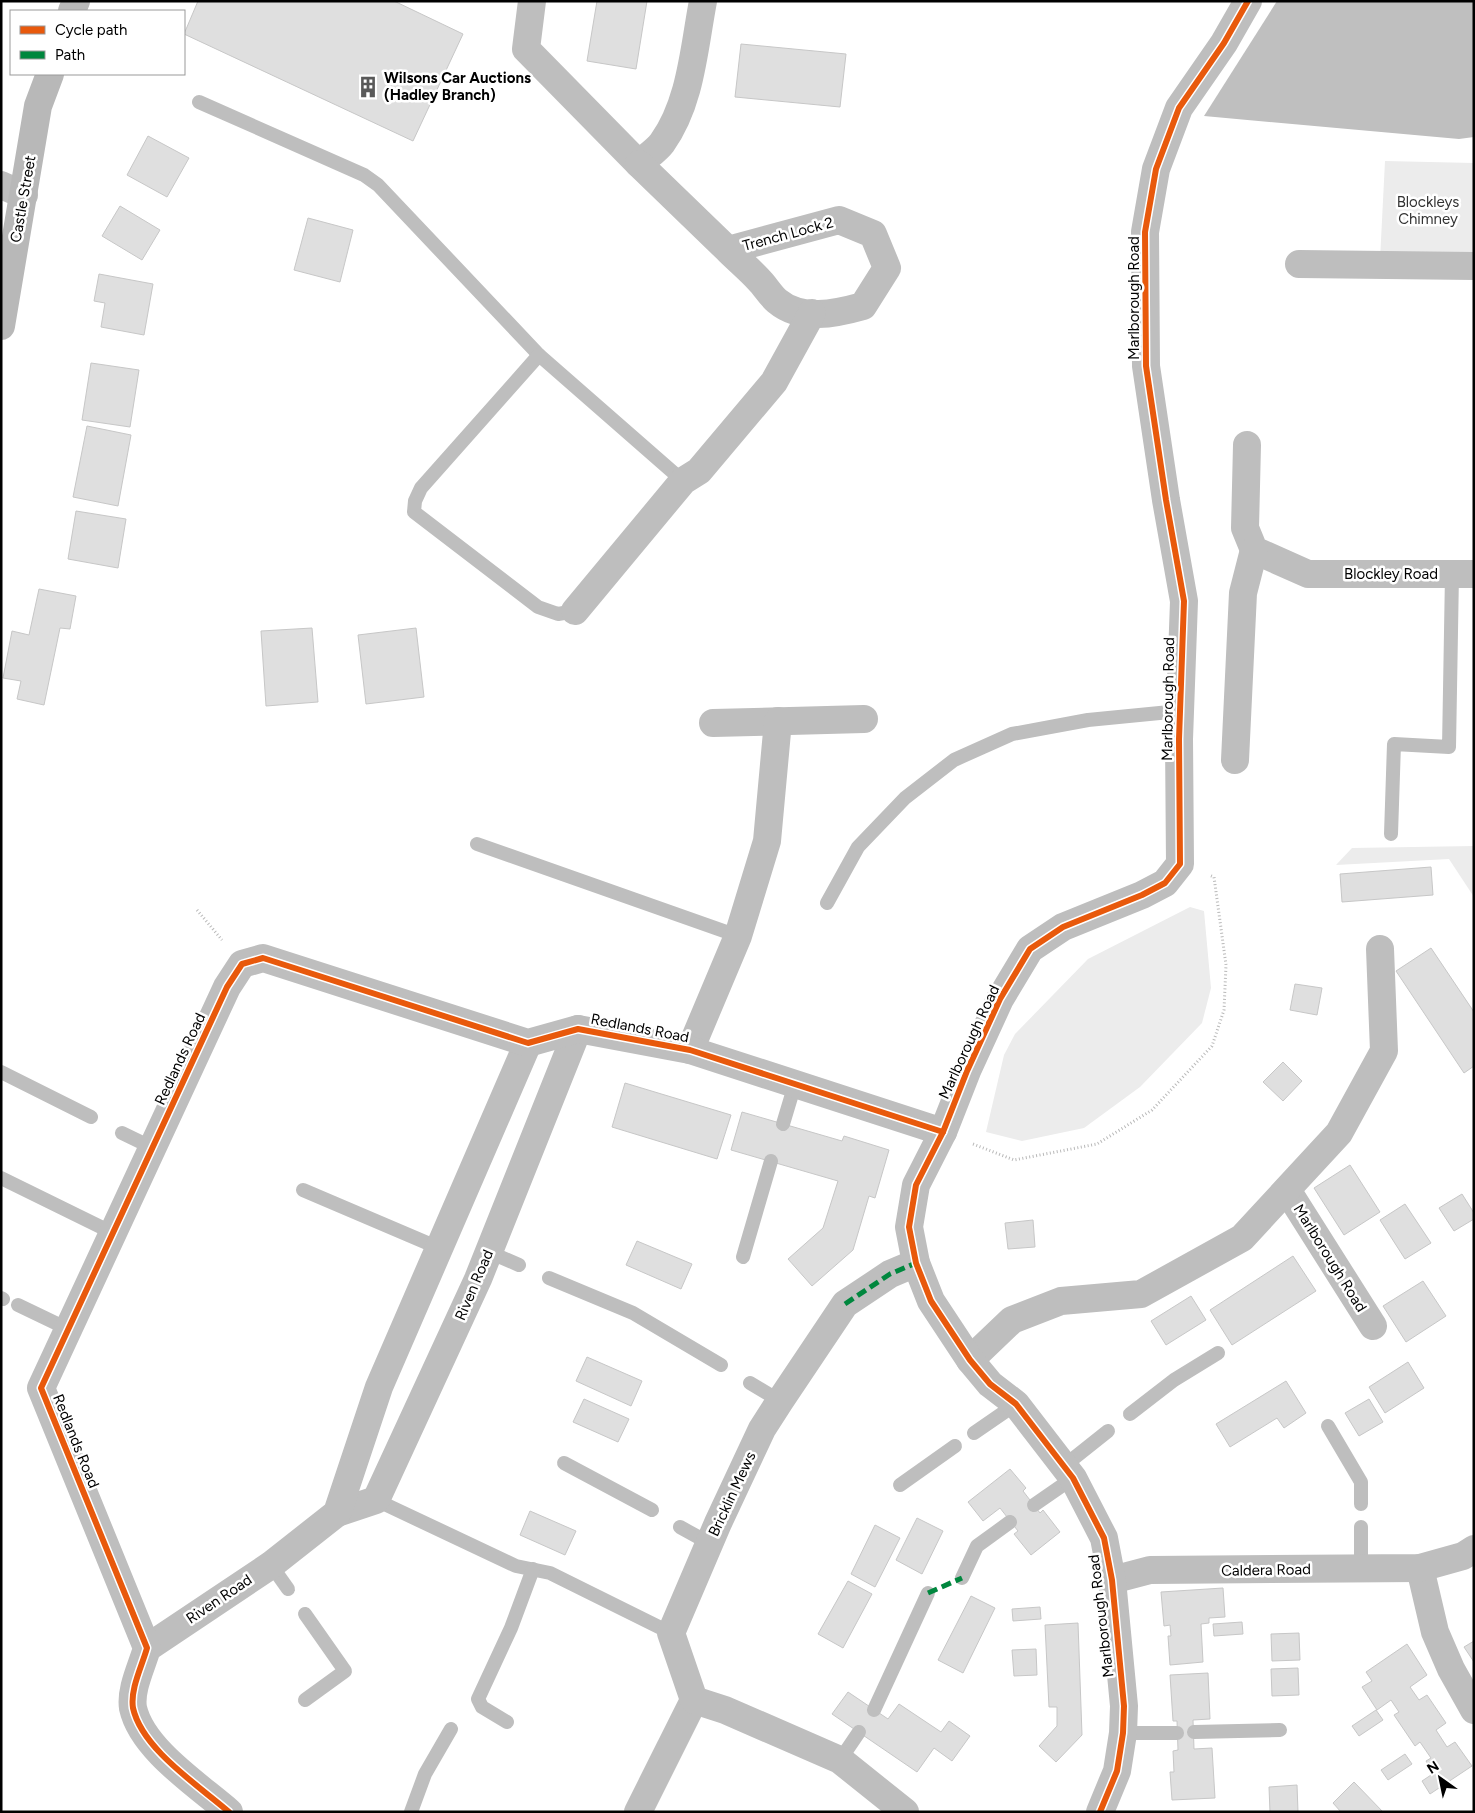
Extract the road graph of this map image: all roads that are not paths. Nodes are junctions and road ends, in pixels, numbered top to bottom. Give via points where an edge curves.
1 (532, 1) edge
2 (703, 1) edge
3 (1248, 1) edge
4 (50, 75) edge
5 (199, 102) dead end
6 (639, 164) junction
7 (13, 190) edge
8 (728, 250) junction
9 (1298, 264) dead end
10 (1474, 266) edge
11 (812, 313) junction
12 (1, 326) edge
13 (539, 356) junction
14 (1247, 445) dead end
15 (683, 481) junction
16 (1254, 550) junction
17 (1463, 574) edge
18 (575, 611) joint
19 (1180, 711) junction
20 (864, 719) dead end
21 (778, 721) junction
22 (713, 723) dead end
23 (1235, 760) dead end
24 (1391, 834) dead end
25 (477, 844) dead end
26 (827, 903) dead end
27 (738, 936) junction
28 (1380, 949) dead end
29 (578, 1029) junction
30 (528, 1043) junction
31 (690, 1050) junction
32 (1, 1072) edge
33 (795, 1084) junction
34 (90, 1117) dead end
35 (783, 1124) dead end
36 (122, 1132) dead end
37 (942, 1132) junction
38 (152, 1148) junction
39 (771, 1161) dead end
40 (1, 1178) edge
41 (303, 1190) dead end
42 (1287, 1190) junction
43 (113, 1233) junction
44 (439, 1248) junction
45 (489, 1252) junction
46 (743, 1257) dead end
47 (916, 1263) junction
48 (519, 1265) dead end
49 (549, 1278) dead end
50 (18, 1305) dead end
51 (1373, 1326) dead end
52 (68, 1329) junction
53 (1218, 1353) dead end
54 (970, 1360) junction
55 (721, 1365) dead end
56 (750, 1383) dead end
57 (780, 1401) junction
58 (1016, 1404) junction
59 (1130, 1414) dead end
60 (1328, 1426) dead end
61 (1108, 1431) dead end
62 (974, 1433) dead end
63 (955, 1446) dead end
64 (564, 1463) dead end
65 (1068, 1472) junction
66 (900, 1485) dead end
67 (376, 1500) junction
68 (1361, 1504) dead end
69 (1034, 1505) dead end
70 (652, 1510) dead end
71 (337, 1513) junction
72 (1010, 1522) dead end
73 (680, 1527) dead end
74 (1361, 1527) dead end
75 (709, 1543) junction
76 (1474, 1549) edge
77 (271, 1565) junction
78 (1420, 1568) junction
79 (533, 1569) junction
80 (1361, 1569) junction
81 (962, 1578) dead end
82 (1112, 1580) junction
83 (288, 1589) dead end
84 (928, 1593) dead end
85 (305, 1614) dead end
86 (671, 1633) junction
87 (147, 1648) junction
88 (305, 1700) dead end
89 (694, 1700) junction
90 (874, 1710) dead end
91 (1474, 1710) edge
92 (507, 1722) dead end
93 (452, 1729) dead end
94 (1280, 1730) dead end
95 (859, 1732) dead end
96 (1194, 1732) dead end
97 (1123, 1733) junction
98 (1177, 1733) dead end
99 (840, 1760) junction
100 (228, 1812) edge
101 (411, 1812) edge
102 (638, 1812) edge
103 (905, 1812) edge
104 (1100, 1812) edge

1 - 6 street, Trench Lock 2 via 526,50
2 - 6 street via 688,81 678,113 661,144
3 - 19 street, Marlborough Road via 1224,43 1179,108 1156,169 1145,232 1146,366 1184,601
4 - 7 street, Castle Street
5 - 13 lane via 364,175 378,185
6 - 8 street, Trench Lock 2
7 - 12 street, Castle Street
8 - 11 street, Trench Lock 2 via 776,301 794,311
8 - 11 street, Trench Lock 2 via 839,220 873,234 887,268 863,306 831,315
9 - 10 street
11 - 15 street via 774,382 699,471
13 - 15 lane
13 - 18 lane via 421,488 414,512 538,608 558,614
14 - 16 street via 1245,528
15 - 18 street
16 - 17 street, Blockley Road via 1308,574
16 - 23 street via 1243,593
17 - 24 lane via 1449,747 1394,744
19 - 26 lane via 1088,720 1012,734 954,760 905,798 858,847
19 - 37 street, Marlborough Road via 1180,864 1165,883 1063,927 1030,949 1000,999
20 - 21 street
21 - 22 street
21 - 27 street, Redlands Road via 767,841
25 - 27 lane
27 - 31 street, Redlands Road
28 - 42 street, Marlborough Road via 1384,1051 1339,1133
29 - 30 street, Redlands Road
29 - 31 street, Redlands Road
29 - 45 street, Riven Road
30 - 38 street, Redlands Road via 262,958 242,964 227,988
30 - 44 street
31 - 33 street, Redlands Road
32 - 34 lane
33 - 35 lane
33 - 37 street, Redlands Road
36 - 38 lane
37 - 47 street, Marlborough Road via 916,1185 909,1227
38 - 43 street, Redlands Road
39 - 46 lane
40 - 43 lane
41 - 44 lane
42 - 51 street, Marlborough Road
42 - 54 street, Marlborough Road via 1242,1238 1141,1294 1061,1300 1012,1320
43 - 52 street, Redlands Road
44 - 71 street via 379,1386
45 - 48 lane
45 - 67 street, Riven Road
47 - 54 street, Marlborough Road via 931,1301
47 - 57 street, Bricklin Mews via 890,1274 845,1304
49 - 55 lane via 633,1313
50 - 52 lane
52 - 87 street, Redlands Road via 41,1388
53 - 59 lane via 1174,1380
54 - 58 street, Marlborough Road via 990,1384
56 - 57 lane
57 - 75 street, Bricklin Mews via 762,1429
58 - 62 lane
58 - 65 street, Marlborough Road
60 - 68 lane via 1361,1482
61 - 65 lane
63 - 66 lane
64 - 70 lane
65 - 69 lane
65 - 82 street, Marlborough Road via 1104,1538
67 - 71 street, Riven Road
67 - 79 lane via 516,1566
71 - 77 street, Riven Road
72 - 81 lane via 977,1546
73 - 75 lane
74 - 80 lane
75 - 86 street, Bricklin Mews
76 - 78 street, Caldera Road via 1463,1556
77 - 83 lane
77 - 87 street, Riven Road
78 - 80 street, Caldera Road
78 - 91 street via 1435,1632
79 - 86 lane via 550,1573
79 - 92 lane via 511,1628 478,1699 482,1707
80 - 82 street, Caldera Road via 1150,1570
82 - 97 street, Marlborough Road via 1124,1706
84 - 90 lane
85 - 88 lane via 345,1671
86 - 89 street
87 - 100 street via 133,1706 139,1725 153,1747
89 - 99 street via 725,1710
89 - 102 street
93 - 101 lane via 425,1774
94 - 96 lane
95 - 99 lane
97 - 98 lane
97 - 104 street, Marlborough Road via 1117,1771
99 - 103 street

